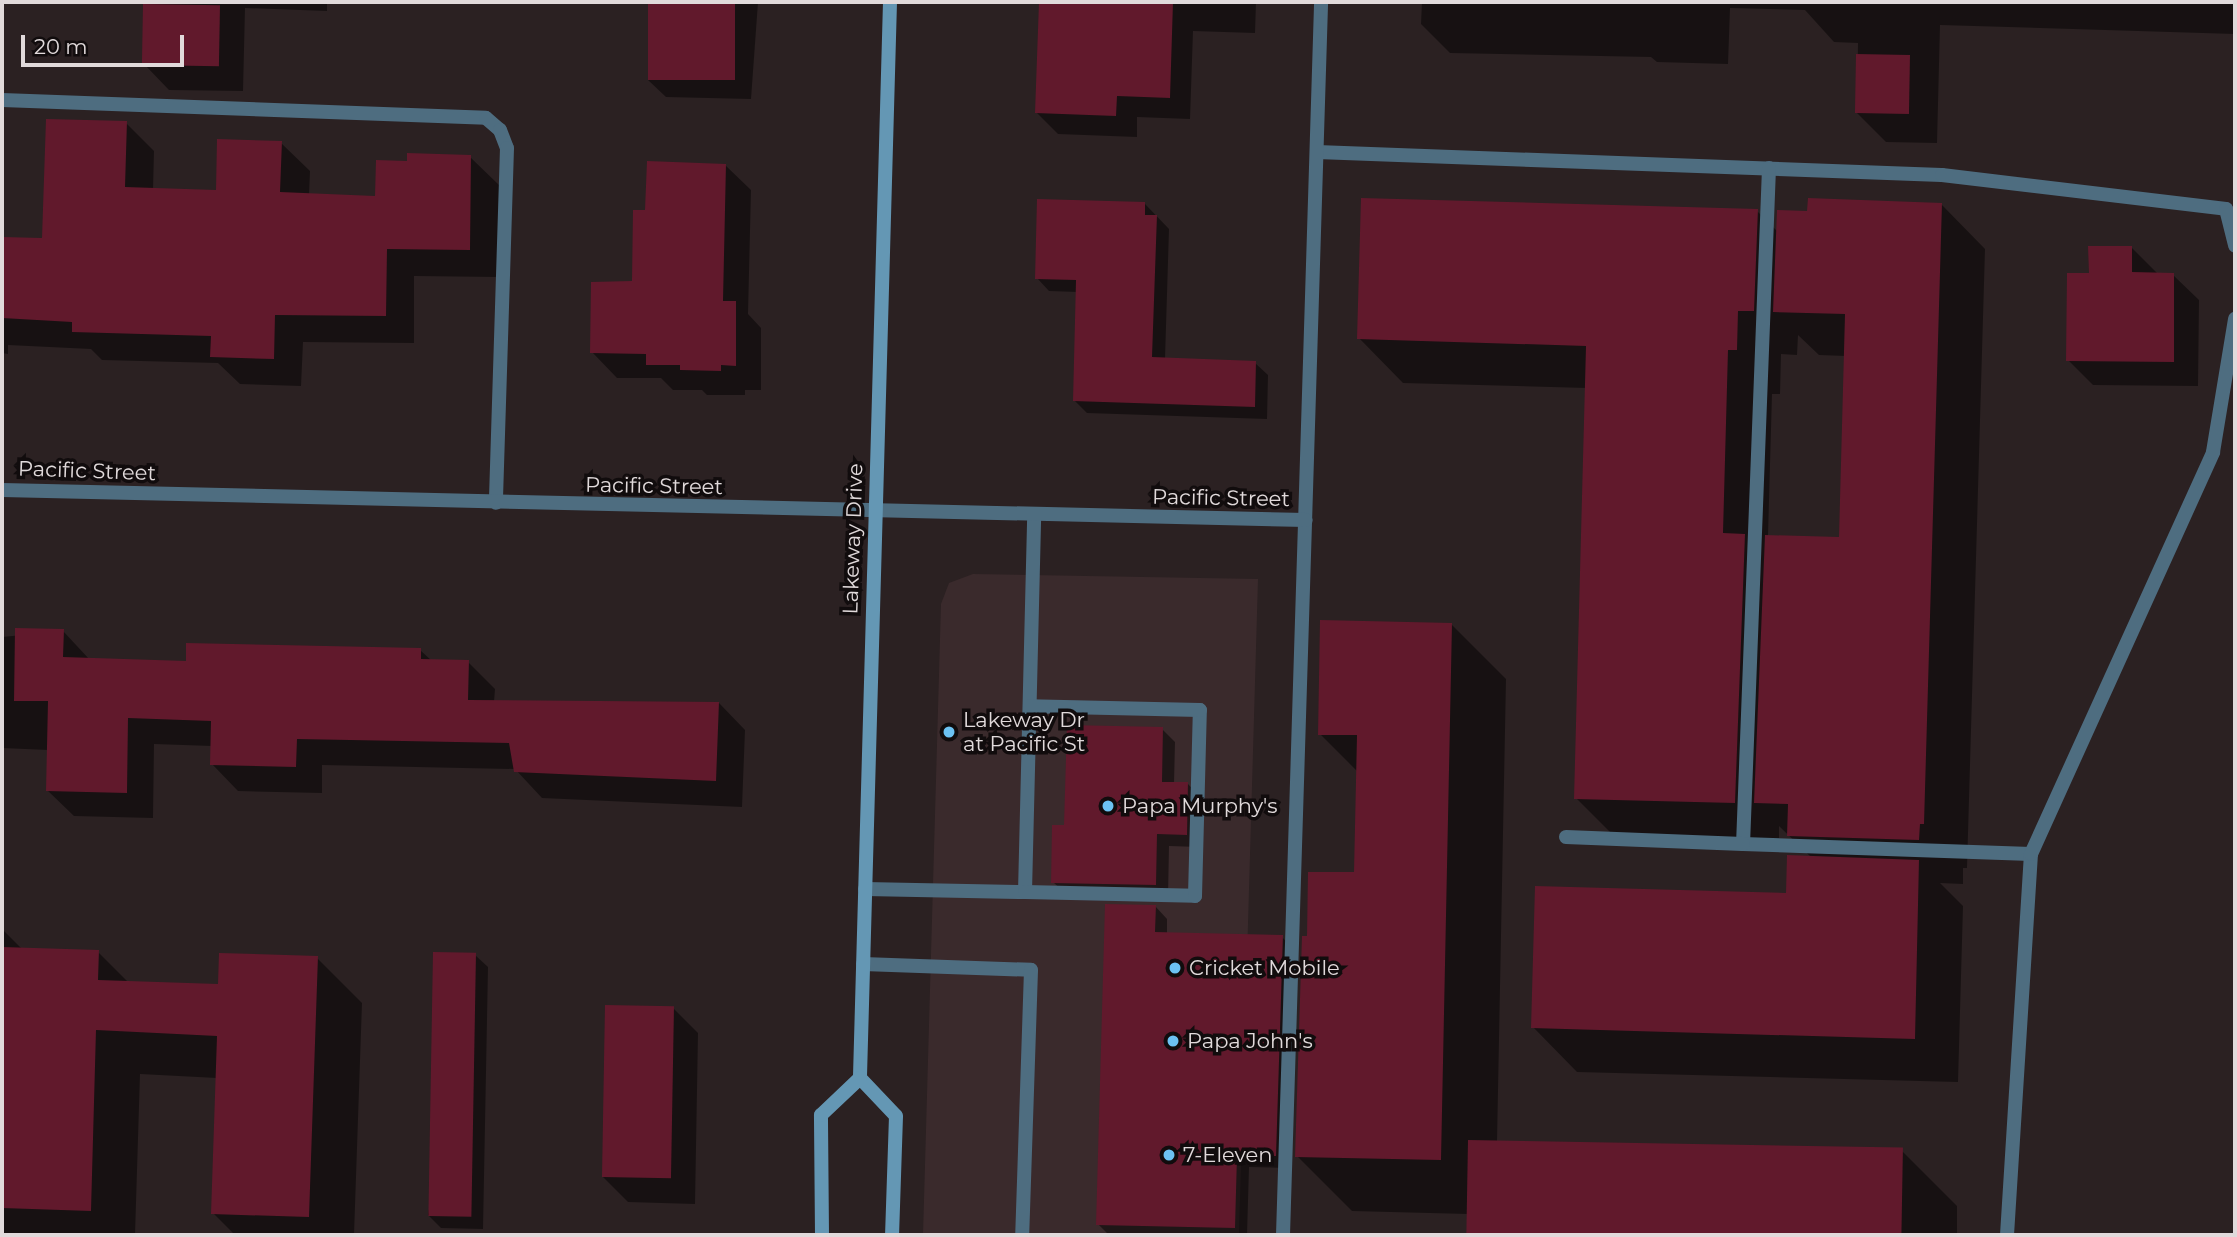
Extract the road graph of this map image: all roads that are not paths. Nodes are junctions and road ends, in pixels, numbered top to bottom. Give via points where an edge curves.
1 (890, 2) edge
2 (1321, 2) edge
3 (2, 100) edge
4 (1317, 152) junction
5 (1769, 168) junction
6 (2235, 246) edge
7 (2235, 319) edge
8 (2, 490) edge
9 (496, 503) junction
10 (875, 512) junction
11 (1034, 517) junction
12 (1306, 520) junction
13 (1030, 706) junction
14 (1566, 837) dead end
15 (1743, 844) junction
16 (2031, 854) junction
17 (865, 890) junction
18 (1025, 892) junction
19 (863, 964) junction
20 (860, 1078) junction
21 (822, 1235) edge
22 (892, 1235) edge
23 (1023, 1235) edge
24 (1283, 1235) edge
25 (2007, 1235) edge

1 - 10 main road, Lakeway Drive
2 - 4 street
3 - 9 street via 486,118 500,130 507,148
4 - 5 street
4 - 12 street
5 - 6 street via 1942,175 2226,209
5 - 15 street
7 - 16 street via 2213,452
8 - 9 street, Pacific Street
9 - 10 street, Pacific Street
10 - 11 street, Pacific Street
10 - 17 main road, Lakeway Drive
11 - 12 street, Pacific Street
11 - 13 street
12 - 24 street
13 - 18 street
13 - 18 street via 1200,710 1195,896
14 - 15 street
15 - 16 street
16 - 25 street
17 - 18 street
17 - 19 main road, Lakeway Drive
19 - 20 main road, Lakeway Drive
19 - 23 street via 1031,970
20 - 21 main road via 821,1115
20 - 22 main road via 896,1116

